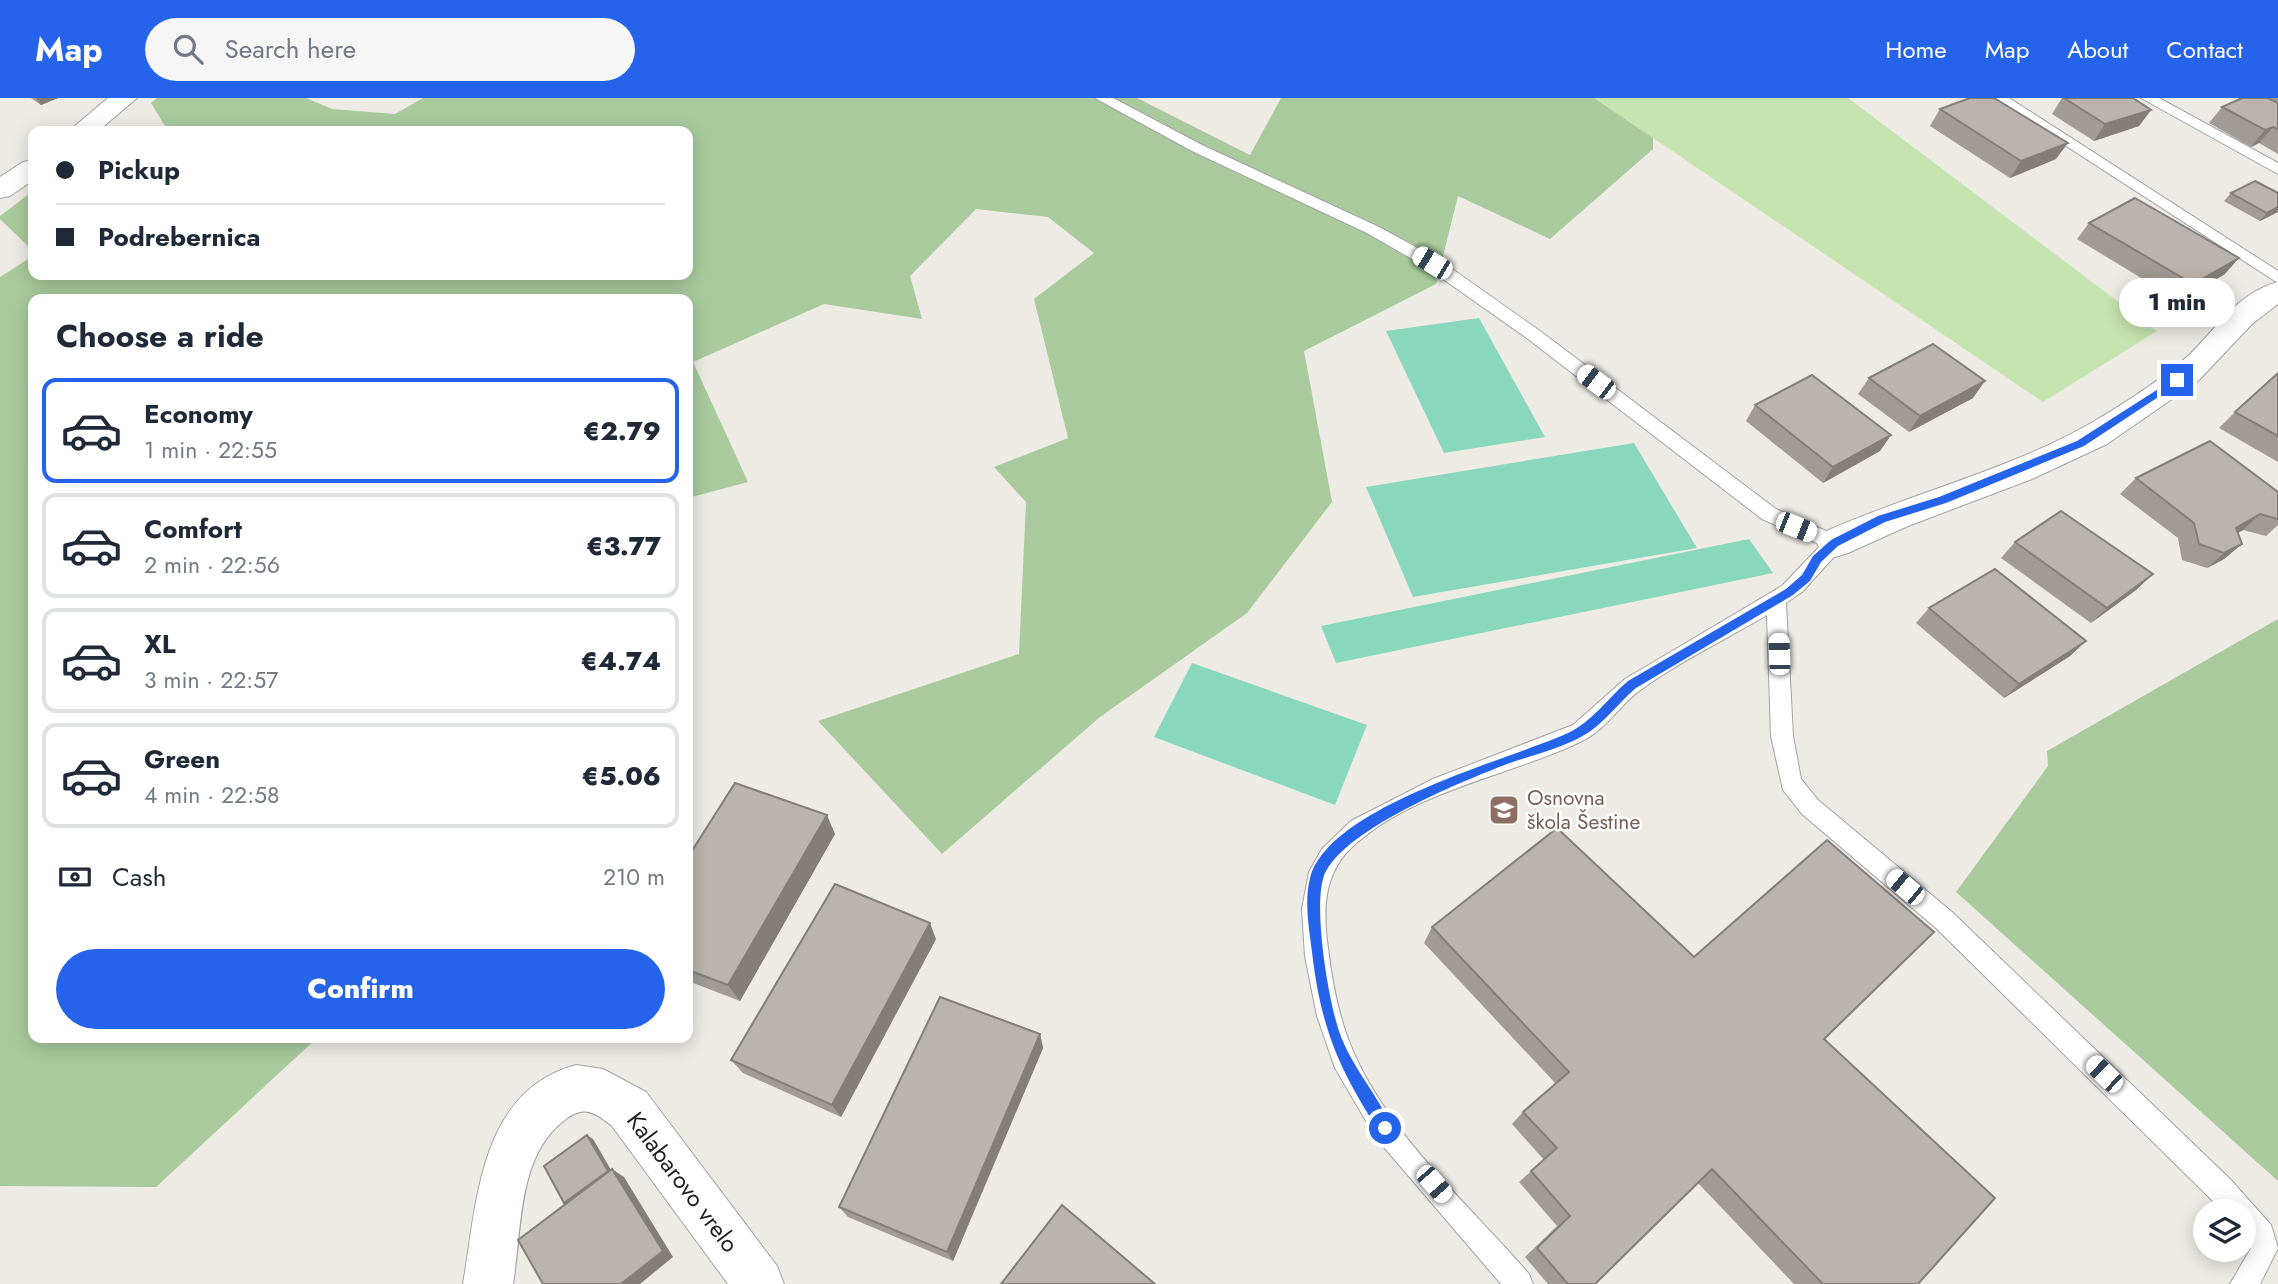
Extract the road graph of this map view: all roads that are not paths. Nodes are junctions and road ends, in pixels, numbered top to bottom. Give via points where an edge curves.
1 (124, 98) edge
2 (1102, 98) edge
3 (1999, 98) edge
4 (2147, 98) edge
5 (88, 126) edge
6 (2278, 169) edge
7 (28, 171) edge
8 (0, 190) edge
9 (2278, 278) edge
10 (2278, 292) edge
11 (1835, 543) junction
12 (1776, 599) junction
13 (2230, 1199) edge
14 (2256, 1229) edge
15 (488, 1284) edge
16 (759, 1284) edge
17 (1519, 1284) edge
18 (2244, 1284) edge

1 - 5 street
2 - 11 lane via 1219,159 1382,234 1432,263 1769,514
3 - 9 lane
4 - 6 lane
7 - 8 street
10 - 11 street via 2245,314 2193,369 2080,444 1943,500 1882,519
11 - 12 lane via 1817,559 1806,578
12 - 13 lane via 1782,736 1791,783 1810,807 1944,920
12 - 17 lane via 1632,685 1597,721 1573,736 1500,762 1379,816 1331,853 1317,877 1313,906 1322,987 1332,1031 1350,1073 1385,1128
14 - 18 lane via 2265,1251
15 - 16 street, Kalabarovo vrelo via 507,1167 521,1133 540,1107 564,1091 588,1087 611,1094 629,1109

